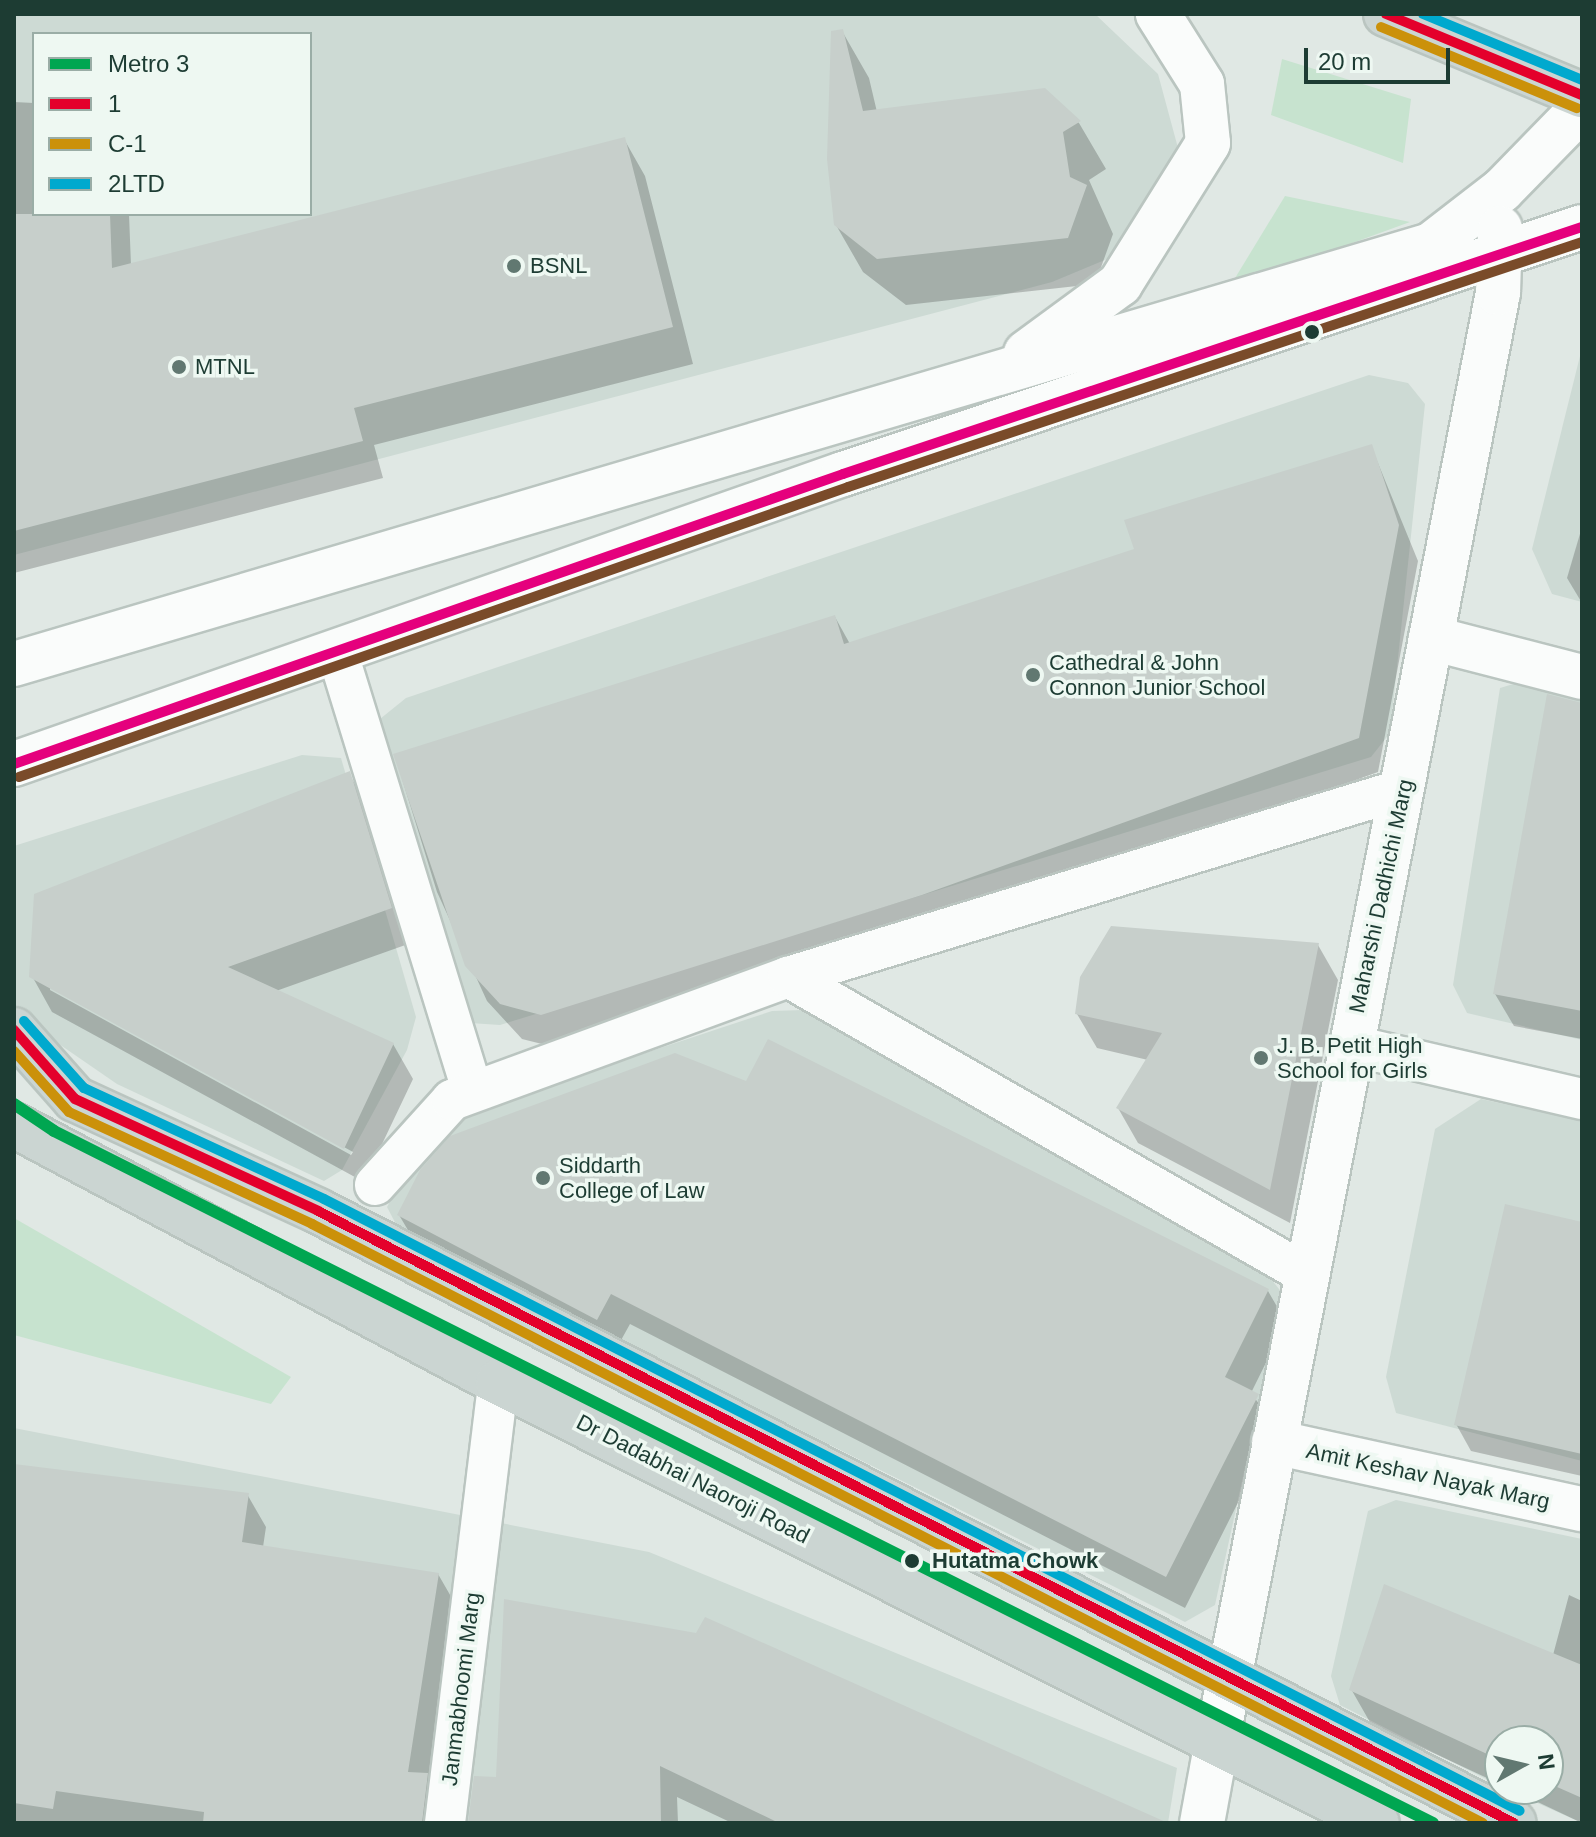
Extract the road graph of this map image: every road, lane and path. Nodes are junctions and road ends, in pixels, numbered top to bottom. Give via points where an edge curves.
1 (1158, 14) edge
2 (1401, 19) edge
3 (1582, 95) edge
4 (1582, 108) edge
5 (1502, 190) junction
6 (1582, 227) edge
7 (1499, 255) junction
8 (1001, 371) junction
9 (1431, 638) junction
10 (337, 651) junction
11 (14, 664) edge
12 (1582, 677) edge
13 (14, 764) edge
14 (1403, 789) junction
15 (788, 977) junction
16 (14, 1030) edge
17 (1350, 1045) junction
18 (463, 1096) junction
19 (1582, 1099) edge
20 (14, 1125) edge
21 (375, 1185) dead end
22 (1306, 1274) junction
23 (498, 1382) junction
24 (1274, 1442) junction
25 (1582, 1509) edge
26 (1227, 1679) junction
27 (1217, 1741) junction
28 (445, 1823) edge
29 (1202, 1823) edge
30 (1377, 1823) edge
31 (1514, 1823) edge

1 - 8 main road via 1202,84 1208,143 1120,284
2 - 3 main road
4 - 5 main road
5 - 7 main road, Maharshi Dadhichi Marg
5 - 8 main road via 1431,245
6 - 7 main road
7 - 9 main road, Maharshi Dadhichi Marg
7 - 10 main road
8 - 11 main road
9 - 12 main road
9 - 14 main road, Maharshi Dadhichi Marg
10 - 13 main road
10 - 18 street
14 - 15 street
14 - 17 main road, Maharshi Dadhichi Marg
15 - 18 street
15 - 22 street
16 - 26 main road via 75,1099 318,1211
17 - 19 street
17 - 22 main road, Maharshi Dadhichi Marg
18 - 21 street
20 - 23 main road, Dr Dadabhai Naoroji Road
22 - 24 main road, Maharshi Dadhichi Marg
23 - 27 main road, Dr Dadabhai Naoroji Road
23 - 28 street, Janmabhoomi Marg
24 - 25 main road, Amit Keshav Nayak Marg
24 - 26 main road, Maharshi Dadhichi Marg
26 - 27 main road, Maharshi Dadhichi Marg
26 - 31 main road
27 - 29 main road, Maharshi Dadhichi Marg
27 - 30 main road, Dr Dadabhai Naoroji Road

